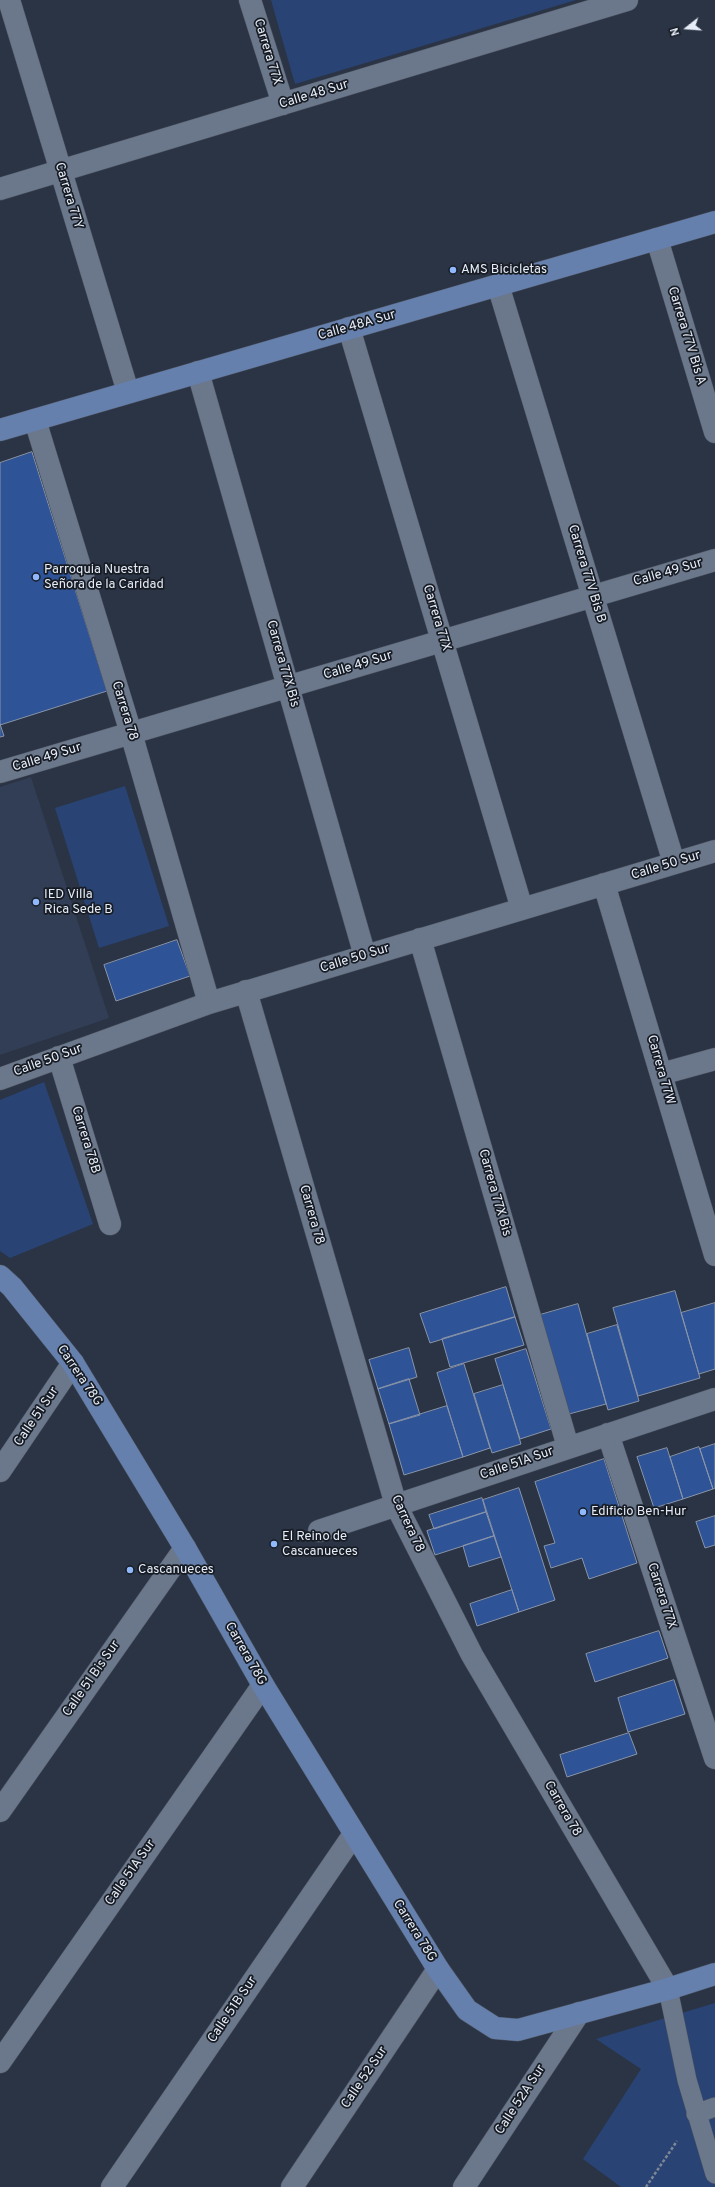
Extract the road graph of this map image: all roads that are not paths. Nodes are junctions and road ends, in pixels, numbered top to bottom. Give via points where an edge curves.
1 (9, 0) edge
2 (250, 0) edge
3 (627, 0) edge
4 (283, 104) junction
5 (61, 171) junction
6 (0, 189) edge
7 (715, 222) edge
8 (657, 239) junction
9 (498, 285) junction
10 (349, 328) junction
11 (198, 372) junction
12 (128, 392) junction
13 (36, 420) junction
14 (0, 430) edge
15 (715, 432) edge
16 (715, 560) edge
17 (592, 596) junction
18 (442, 640) junction
19 (288, 686) junction
20 (131, 733) junction
21 (0, 772) edge
22 (715, 851) edge
23 (674, 863) junction
24 (604, 884) junction
25 (522, 909) junction
26 (420, 939) junction
27 (365, 956) junction
28 (246, 991) junction
29 (209, 1003) junction
30 (59, 1057) junction
31 (715, 1059) edge
32 (661, 1074) junction
33 (0, 1079) edge
34 (110, 1224) dead end
35 (710, 1224) edge
36 (715, 1255) edge
37 (0, 1276) edge
38 (73, 1363) junction
39 (715, 1399) edge
40 (608, 1434) junction
41 (568, 1447) junction
42 (0, 1471) edge
43 (396, 1505) junction
44 (319, 1531) dead end
45 (185, 1548) junction
46 (263, 1685) junction
47 (715, 1758) edge
48 (0, 1810) edge
49 (354, 1834) junction
50 (438, 1969) junction
51 (715, 1974) edge
52 (668, 1989) junction
53 (579, 2013) junction
54 (0, 2062) edge
55 (715, 2107) edge
56 (696, 2114) junction
57 (715, 2174) edge
58 (112, 2187) edge
59 (292, 2187) edge
60 (464, 2187) edge

1 - 5 street, Carrera 77Y
2 - 4 street, Carrera 77X
3 - 4 street, Calle 48 Sur
4 - 5 street, Calle 48 Sur
5 - 6 street, Calle 48 Sur
5 - 12 street, Carrera 77Y
7 - 8 street, Calle 48A Sur
8 - 9 street, Calle 48A Sur
8 - 15 street, Carrera 77V Bis A
9 - 10 street, Calle 48A Sur
9 - 17 street, Carrera 77V Bis B
10 - 11 street, Calle 48A Sur
10 - 18 street, Carrera 77X
11 - 12 street, Calle 48A Sur
11 - 19 street, Carrera 77X Bis
12 - 13 street, Calle 48A Sur
13 - 14 street, Calle 48A Sur
13 - 20 street, Carrera 78
16 - 17 street, Calle 49 Sur
17 - 18 street, Calle 49 Sur
17 - 23 street, Carrera 77V Bis B
18 - 19 street, Calle 49 Sur
18 - 25 street, Carrera 77X
19 - 20 street, Calle 49 Sur
19 - 27 street, Carrera 77X Bis
20 - 21 street, Calle 49 Sur
20 - 29 street, Carrera 78
22 - 23 street, Calle 50 Sur
23 - 24 street, Calle 50 Sur
24 - 25 street, Calle 50 Sur
24 - 32 street, Carrera 77W
25 - 26 street, Calle 50 Sur
26 - 27 street, Calle 50 Sur
26 - 41 street, Carrera 77X Bis
27 - 28 street, Calle 50 Sur
28 - 29 street, Calle 50 Sur
28 - 43 street, Carrera 78
29 - 30 street, Calle 50 Sur
30 - 33 street, Calle 50 Sur
30 - 34 street, Carrera 78B
31 - 32 street
32 - 35 street, Carrera 77W
35 - 36 street, Carrera 77W
37 - 38 street, Carrera 78G via 12,1287
38 - 42 street, Calle 51 Sur
38 - 45 street, Carrera 78G
39 - 40 street, Calle 51A Sur
40 - 41 street, Calle 51A Sur
40 - 47 street, Carrera 77X
41 - 43 street, Calle 51A Sur
43 - 44 street, Calle 51A Sur
43 - 52 street, Carrera 78 via 472,1655
45 - 46 street, Carrera 78G
45 - 48 street, Calle 51 Bis Sur
46 - 49 street, Carrera 78G
46 - 54 street, Calle 51A Sur
49 - 50 street, Carrera 78G
49 - 58 street, Calle 51B Sur
50 - 53 street, Carrera 78G via 467,2010 495,2028 518,2030
50 - 59 street, Calle 52 Sur
51 - 52 street
52 - 53 street
52 - 56 lane
53 - 60 street, Calle 52A Sur
55 - 56 lane
56 - 57 lane

